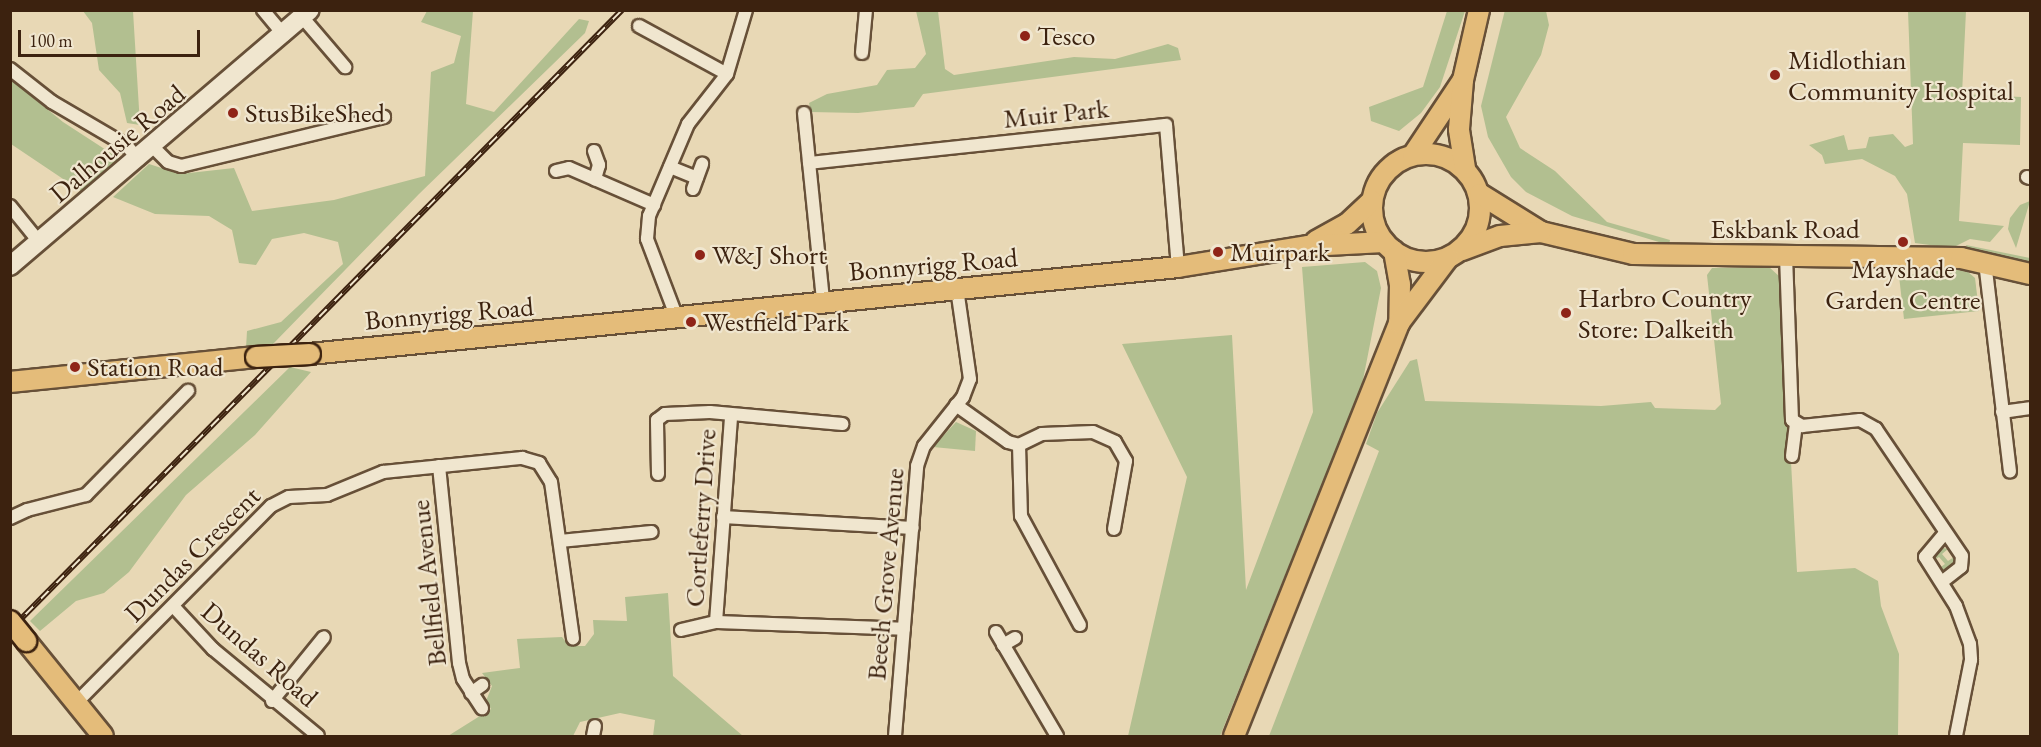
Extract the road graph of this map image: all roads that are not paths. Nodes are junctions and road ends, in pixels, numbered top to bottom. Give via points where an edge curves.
1 (263, 10) edge
2 (746, 10) edge
3 (866, 10) edge
4 (1479, 10) edge
5 (307, 14) edge
6 (639, 26) dead end
7 (284, 35) junction
8 (862, 53) dead end
9 (345, 67) dead end
10 (10, 69) edge
11 (727, 74) junction
12 (1463, 80) junction
13 (804, 113) dead end
14 (383, 117) dead end
15 (153, 147) junction
16 (594, 151) dead end
17 (1413, 155) junction
18 (139, 160) junction
19 (809, 163) junction
20 (702, 164) dead end
21 (670, 166) junction
22 (1465, 168) junction
23 (556, 171) dead end
24 (595, 179) junction
25 (1480, 194) junction
26 (1372, 201) junction
27 (654, 205) junction
28 (10, 206) edge
29 (1541, 232) junction
30 (40, 243) junction
31 (1308, 246) junction
32 (1389, 247) junction
33 (1454, 255) junction
34 (1786, 256) junction
35 (1985, 262) junction
36 (10, 266) edge
37 (1178, 267) junction
38 (2031, 274) edge
39 (957, 289) junction
40 (823, 302) junction
41 (677, 318) junction
42 (1399, 323) junction
43 (10, 382) edge
44 (188, 391) dead end
45 (956, 405) junction
46 (2031, 408) edge
47 (2002, 412) junction
48 (731, 417) junction
49 (842, 424) dead end
50 (1796, 425) junction
51 (1019, 445) junction
52 (1792, 456) dead end
53 (439, 466) junction
54 (2010, 472) dead end
55 (658, 474) dead end
56 (723, 517) junction
57 (10, 518) edge
58 (913, 528) junction
59 (1114, 529) dead end
60 (1945, 533) junction
61 (647, 536) dead end
62 (560, 541) junction
63 (1942, 582) junction
64 (173, 606) junction
65 (10, 621) edge
66 (716, 622) junction
67 (1080, 625) dead end
68 (904, 629) junction
69 (681, 630) dead end
70 (996, 632) dead end
71 (324, 637) dead end
72 (573, 638) dead end
73 (1015, 638) dead end
74 (1003, 645) junction
75 (482, 685) dead end
76 (471, 693) junction
77 (272, 700) junction
78 (76, 703) junction
79 (482, 708) dead end
80 (104, 736) edge
81 (318, 736) edge
82 (895, 736) edge
83 (1057, 736) edge
84 (1234, 736) edge
85 (1956, 736) edge

1 - 7 street
2 - 11 street
3 - 8 street
4 - 12 main road
5 - 7 main road, Dalhousie Road
5 - 9 street
6 - 11 street
7 - 15 main road, Dalhousie Road
10 - 18 street via 52,102 127,147
11 - 21 street via 693,116
12 - 17 main road
12 - 22 main road via 1459,129
13 - 19 street
14 - 15 street via 181,166 168,162
15 - 18 main road, Dalhousie Road
16 - 24 street via 599,165
17 - 22 main road via 1433,155
17 - 26 main road via 1386,171
18 - 30 main road, Dalhousie Road
19 - 37 street, Muir Park via 1166,125
19 - 40 street
20 - 21 street via 695,183
21 - 27 street
22 - 25 main road
23 - 24 street via 569,168
24 - 27 street
25 - 29 main road, Eskbank Road
25 - 33 main road via 1477,226
26 - 31 main road, Bonnyrigg Road via 1347,224
26 - 32 main road via 1373,223
27 - 41 street via 647,239
28 - 30 street
29 - 33 main road, Eskbank Road via 1500,236
29 - 34 main road, Eskbank Road via 1633,254
30 - 36 main road, Dalhousie Road
31 - 32 main road, Bonnyrigg Road
31 - 37 main road, Bonnyrigg Road
32 - 33 main road via 1416,261
32 - 42 main road via 1400,284
33 - 42 main road
34 - 35 main road, Eskbank Road
34 - 50 street via 1790,414
35 - 38 main road, Eskbank Road
35 - 47 street
37 - 39 main road, Bonnyrigg Road
39 - 40 main road, Bonnyrigg Road
39 - 45 street, Beech Grove Avenue via 970,379
40 - 41 main road, Bonnyrigg Road
41 - 43 main road, Bonnyrigg Road, bridge
42 - 84 main road
44 - 57 street via 86,495
45 - 51 street via 1008,442
45 - 58 street, Beech Grove Avenue via 920,456
46 - 47 street
47 - 54 street
48 - 49 street via 827,418
48 - 55 street via 710,412 665,414 657,420
48 - 56 street, Cortleferry Drive
50 - 52 street
50 - 60 street via 1860,420 1872,425
51 - 59 street via 1042,434 1093,432 1115,442 1125,461
51 - 67 street via 1021,516
53 - 62 street, Dundas Crescent via 522,458 539,463 550,482
53 - 64 street, Dundas Crescent via 382,472 327,495 279,500
53 - 76 street, Bellfield Avenue via 459,663
56 - 58 street
56 - 66 street, Cortleferry Drive
58 - 68 street, Beech Grove Avenue
60 - 63 street via 1925,553
60 - 63 street via 1963,562
61 - 62 street
62 - 72 street
63 - 85 street via 1962,620 1971,660
64 - 77 street, Dundas Road via 213,649
64 - 78 street, Dundas Crescent
65 - 78 main road, bridge
66 - 68 street
66 - 69 street
68 - 82 street, Beech Grove Avenue
70 - 74 street
71 - 77 street
73 - 74 street
74 - 83 street
75 - 76 street, Bellfield Avenue
76 - 79 street, Bellfield Avenue
77 - 81 street, Dundas Road
78 - 80 main road

